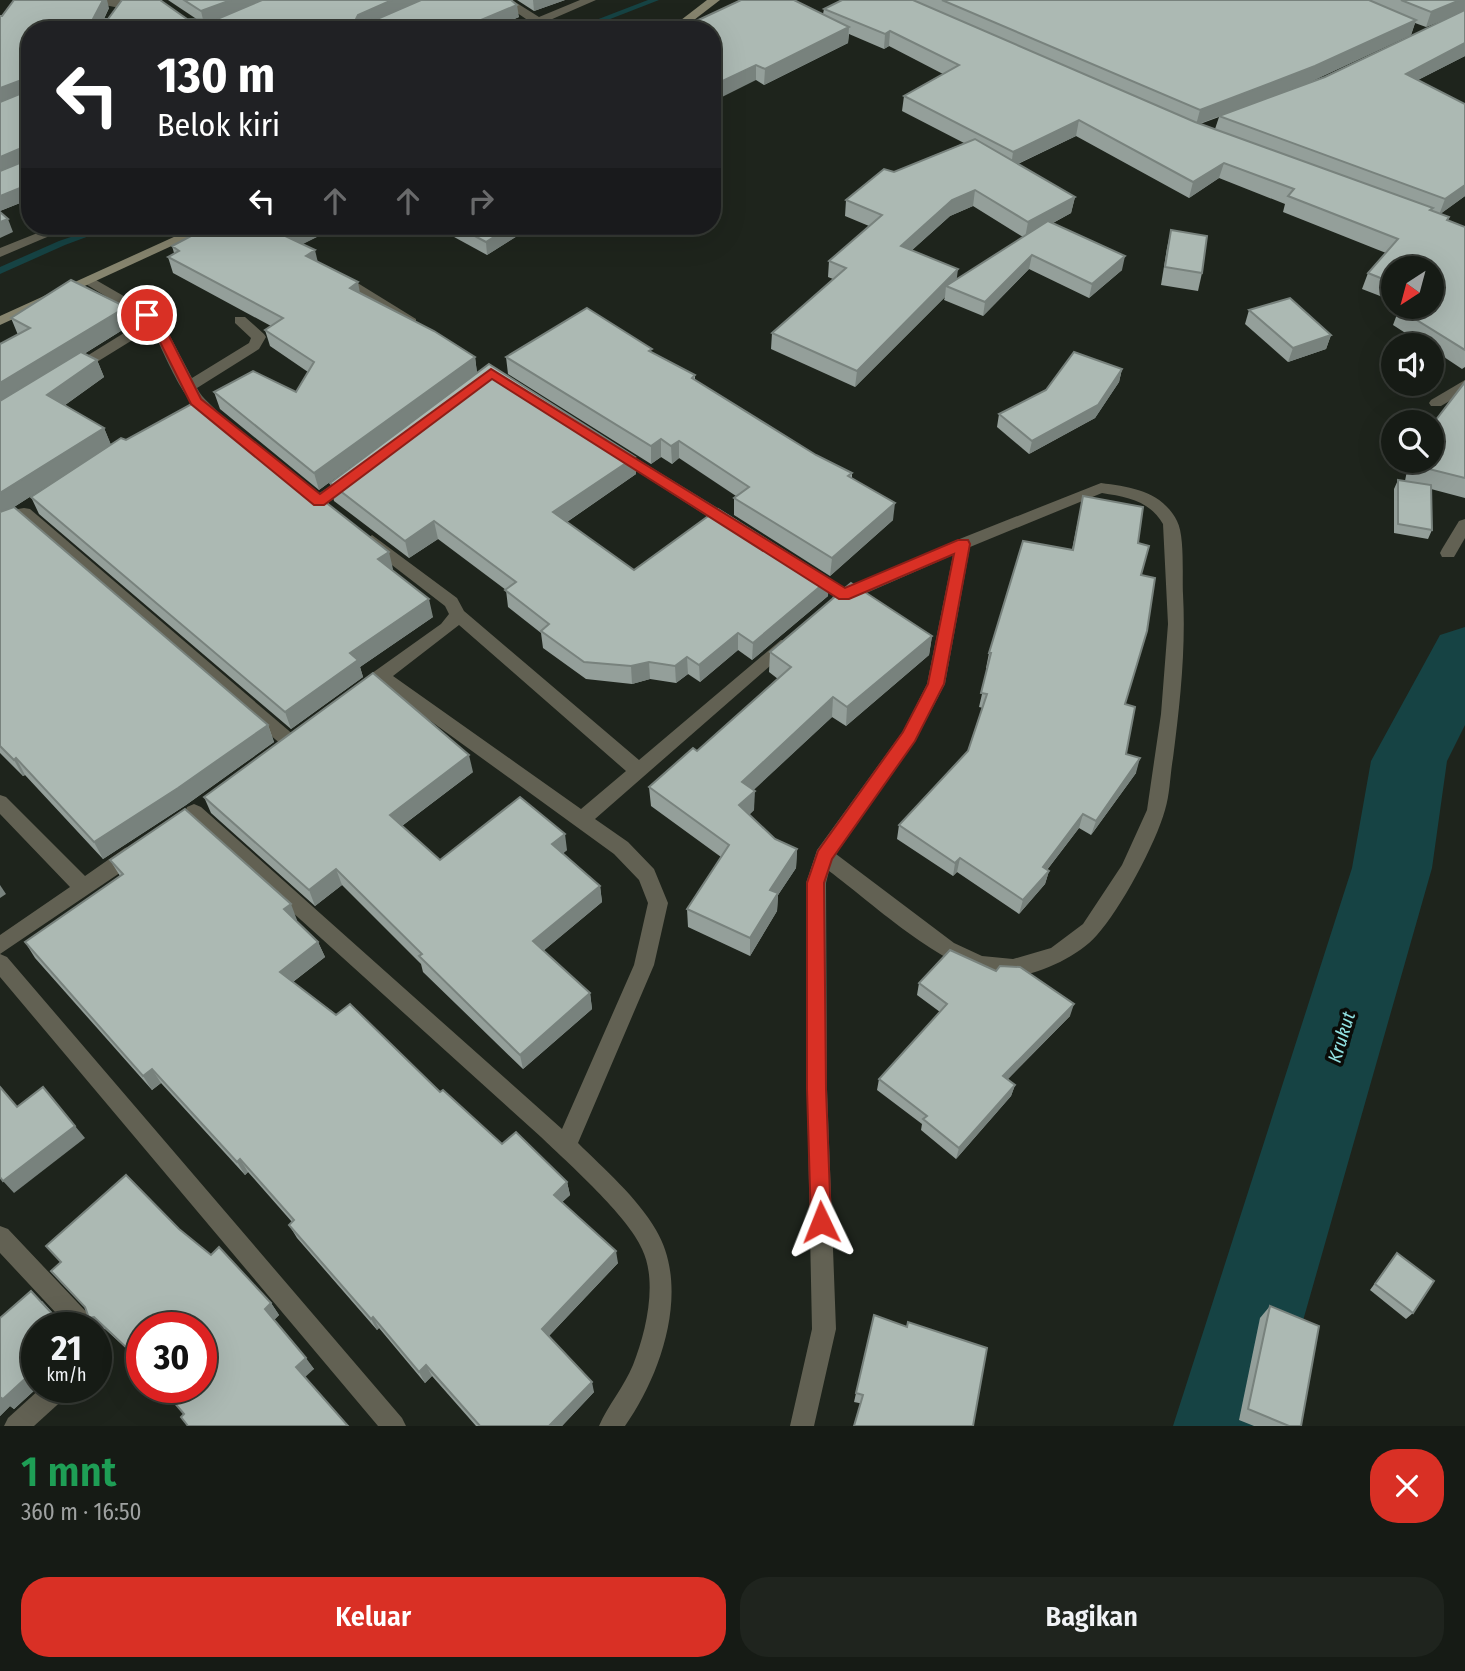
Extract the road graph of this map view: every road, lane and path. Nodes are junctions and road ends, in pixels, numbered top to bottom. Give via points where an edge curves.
1 (99, 0) edge
2 (504, 0) edge
3 (590, 0) edge
4 (714, 0) edge
5 (158, 1) edge
6 (537, 21) joint
7 (685, 21) edge
8 (44, 235) edge
9 (188, 235) edge
10 (0, 253) edge
11 (343, 278) edge
12 (89, 280) junction
13 (155, 320) junction
14 (240, 320) dead end
15 (0, 321) edge
16 (423, 329) edge
17 (66, 375) edge
18 (1465, 385) edge
19 (190, 399) junction
20 (1436, 403) dead end
21 (227, 426) edge
22 (609, 447) edge
23 (362, 469) edge
24 (320, 501) edge
25 (24, 513) edge
26 (1465, 525) edge
27 (363, 535) edge
28 (750, 536) edge
29 (963, 544) junction
30 (1447, 553) dead end
31 (824, 612) edge
32 (458, 615) junction
33 (803, 630) edge
34 (381, 676) junction
35 (360, 690) edge
36 (289, 741) edge
37 (639, 771) junction
38 (0, 802) edge
39 (194, 812) dead end
40 (581, 820) junction
41 (149, 842) edge
42 (824, 856) junction
43 (82, 886) junction
44 (0, 946) edge
45 (0, 963) edge
46 (566, 1145) junction
47 (0, 1237) edge
48 (71, 1312) edge
49 (42, 1403) edge
50 (16, 1426) edge
51 (394, 1426) edge
52 (611, 1426) edge
53 (802, 1426) edge

1 - 5 street via 118,9
2 - 6 street
3 - 6 street
4 - 7 main road
8 - 10 street
9 - 12 main road
11 - 16 street
12 - 13 street
12 - 15 main road
13 - 17 street
13 - 19 street
14 - 19 street via 258,337 254,346
18 - 20 street
19 - 21 street
22 - 28 street
23 - 24 street
25 - 36 street
26 - 30 street
27 - 32 street via 452,602
29 - 31 street via 838,591
29 - 42 street via 936,684 909,736
29 - 42 street via 1101,488 1131,492 1169,516 1177,624 1156,810 1135,857 1090,930 1057,956 1013,968 980,965 947,949
32 - 34 street
32 - 37 street
33 - 37 street
34 - 35 street
34 - 40 street
37 - 40 street
38 - 43 street
39 - 46 street
40 - 46 street via 621,848 647,876 658,903 644,965
41 - 43 street
42 - 53 street via 816,883 824,1329
43 - 44 street
45 - 51 street
46 - 52 street via 645,1231 655,1252 659,1286 654,1336 638,1384
47 - 48 street
49 - 50 street

